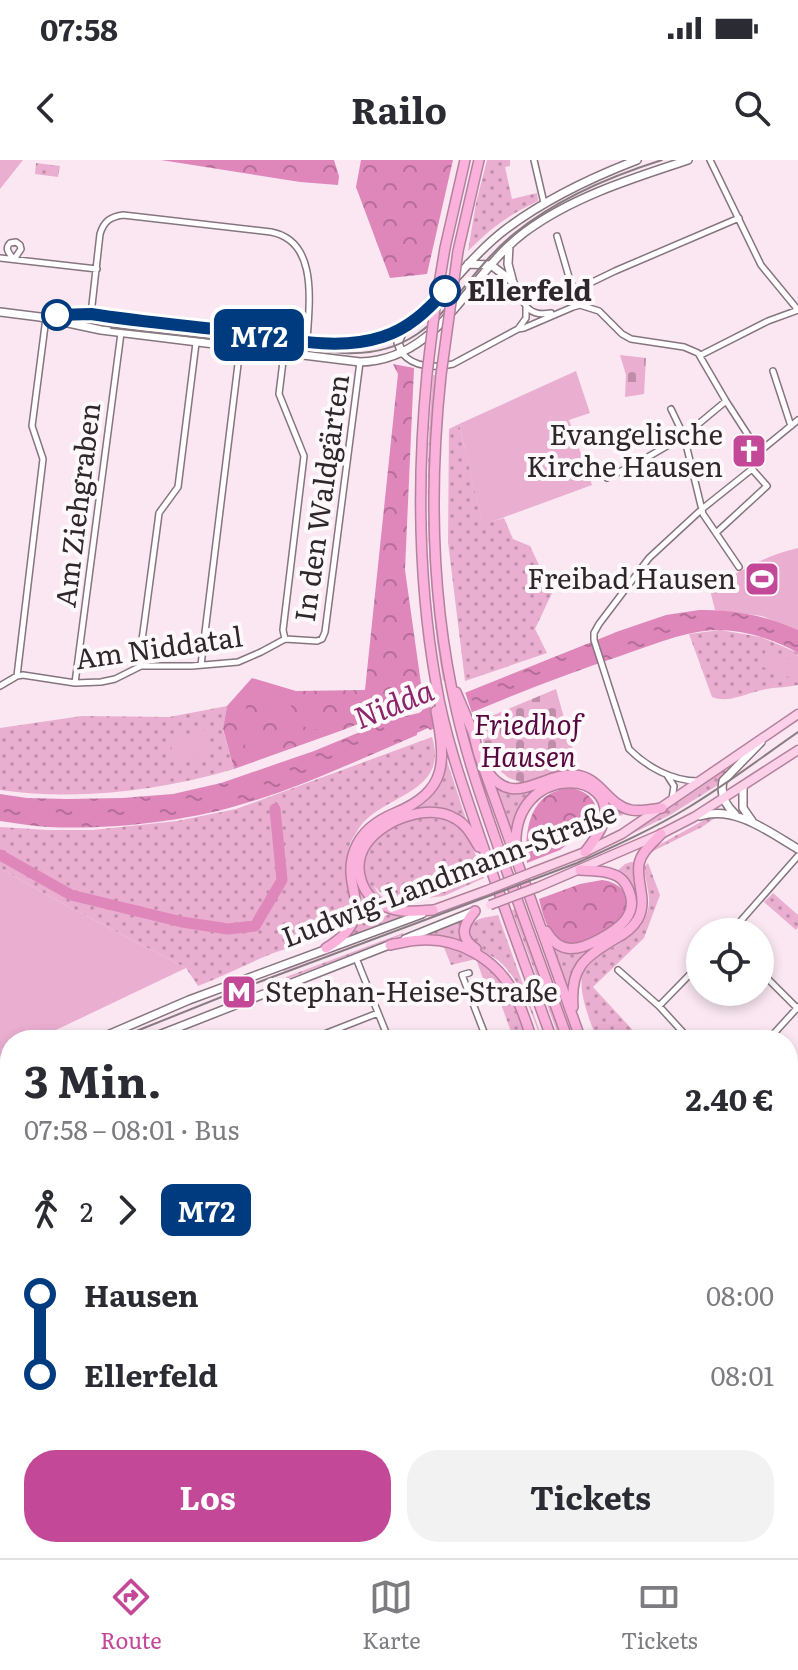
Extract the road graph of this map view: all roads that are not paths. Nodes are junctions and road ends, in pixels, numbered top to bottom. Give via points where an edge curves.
1 (465, 160) edge
2 (479, 160) edge
3 (534, 160) edge
4 (637, 160) edge
5 (688, 160) edge
6 (710, 160) edge
7 (544, 203) junction
8 (739, 218) junction
9 (557, 236) dead end
10 (509, 246) junction
11 (0, 258) edge
12 (468, 264) junction
13 (491, 265) junction
14 (97, 269) junction
15 (513, 282) junction
16 (579, 291) junction
17 (580, 305) junction
18 (526, 306) junction
19 (798, 310) edge
20 (0, 312) edge
21 (556, 313) junction
22 (91, 314) junction
23 (44, 318) junction
24 (407, 325) junction
25 (518, 329) junction
26 (98, 330) junction
27 (121, 333) junction
28 (307, 341) junction
29 (196, 343) junction
30 (240, 348) junction
31 (284, 353) junction
32 (398, 354) junction
33 (701, 355) junction
34 (360, 362) junction
35 (773, 371) dead end
36 (726, 401) junction
37 (671, 409) dead end
38 (798, 420) edge
39 (791, 426) junction
40 (684, 436) junction
41 (759, 452) junction
42 (752, 469) junction
43 (607, 478) dead end
44 (773, 481) dead end
45 (767, 486) junction
46 (702, 509) junction
47 (717, 532) junction
48 (739, 567) dead end
49 (285, 639) junction
50 (322, 639) joint
51 (201, 665) junction
52 (141, 666) junction
53 (17, 676) junction
54 (75, 683) junction
55 (0, 686) edge
56 (798, 714) edge
57 (771, 732) junction
58 (468, 734) junction
59 (446, 743) junction
60 (798, 750) edge
61 (479, 755) junction
62 (667, 774) junction
63 (700, 781) junction
64 (743, 786) junction
65 (723, 800) junction
66 (666, 805) junction
67 (737, 816) junction
68 (694, 817) junction
69 (760, 827) junction
70 (661, 834) junction
71 (798, 849) edge
72 (585, 852) junction
73 (798, 856) edge
74 (517, 860) junction
75 (490, 867) junction
76 (580, 870) junction
77 (433, 910) junction
78 (475, 911) junction
79 (536, 913) junction
80 (743, 918) edge
81 (390, 945) junction
82 (326, 948) junction
83 (356, 958) junction
84 (618, 970) dead end
85 (469, 973) dead end
86 (686, 978) edge
87 (774, 985) edge
88 (659, 1006) junction
89 (798, 1008) edge
90 (378, 1013) junction
91 (574, 1018) junction
92 (119, 1030) edge
93 (172, 1030) edge
94 (335, 1030) edge
95 (385, 1030) edge
96 (483, 1030) edge
97 (530, 1030) edge
98 (531, 1030) edge
99 (548, 1030) edge
100 (564, 1030) edge
101 (578, 1030) edge
102 (681, 1030) edge
103 (777, 1030) edge

1 - 59 highway, bridge via 435,308 421,458 425,599 435,706
2 - 58 highway, bridge via 458,251 434,457 441,623 450,678
3 - 7 street
4 - 7 main road
5 - 10 main road via 562,210
6 - 8 street
7 - 12 main road
8 - 16 street
8 - 19 street via 761,265
9 - 16 street via 571,284
10 - 13 main road
10 - 15 main road
11 - 14 street
12 - 13 main road
12 - 24 main road
13 - 15 main road
13 - 32 main road via 440,327
14 - 22 street
14 - 28 street via 102,230 113,216 279,234 296,246 307,270
15 - 18 street
16 - 17 street
17 - 21 street
17 - 33 street via 599,311 631,339 684,347
18 - 21 street via 536,315
18 - 25 street
19 - 33 street
20 - 23 main road
21 - 25 street
22 - 23 main road
22 - 26 main road
22 - 28 main road
23 - 26 main road
23 - 53 street via 32,426 43,459
24 - 28 main road via 359,343
24 - 32 main road via 399,337
25 - 32 street via 453,364 416,364
26 - 27 main road
27 - 29 main road
27 - 54 street, Am Ziehgraben
29 - 30 main road
29 - 52 street via 178,487 159,513
30 - 31 main road
30 - 51 street
31 - 34 main road
31 - 49 street via 279,394 304,456
32 - 34 main road
33 - 36 street
34 - 50 street, In den Waldgärten
35 - 39 street
36 - 40 street
36 - 41 street
37 - 40 street
38 - 39 street
39 - 41 street
40 - 43 street
40 - 46 street
41 - 42 street
42 - 45 street
42 - 46 street
44 - 45 street
45 - 47 street
46 - 47 street
46 - 62 street via 649,558 594,633 629,749
47 - 48 street
49 - 50 street, Am Niddatal
49 - 51 street, Am Niddatal via 238,662
51 - 52 street, Am Niddatal
52 - 54 street, Am Niddatal via 115,679
53 - 54 street, Am Niddatal
53 - 55 street
56 - 57 main road, Ludwig-Landmann-Straße
57 - 63 main road, Ludwig-Landmann-Straße
57 - 65 main road via 727,775
58 - 61 highway
58 - 100 highway via 483,803
59 - 75 highway
59 - 82 highway via 440,773 427,794 380,820 359,841 351,869 355,917
60 - 64 main road, Ludwig-Landmann-Straße
61 - 66 highway via 493,778 506,787 525,788 576,775 593,781 624,808 640,811
61 - 74 highway
62 - 63 street
62 - 66 street via 674,792
63 - 66 main road, Ludwig-Landmann-Straße
64 - 65 main road, Ludwig-Landmann-Straße
64 - 69 main road via 743,808
65 - 67 main road
65 - 68 main road, Ludwig-Landmann-Straße
66 - 72 main road, Ludwig-Landmann-Straße
67 - 68 main road via 716,812
67 - 69 main road
68 - 70 main road, Ludwig-Landmann-Straße
69 - 71 main road
70 - 76 main road, Ludwig-Landmann-Straße
70 - 91 highway via 639,865 643,899 636,921 582,962 575,974
72 - 74 highway via 602,828 602,803 586,785 565,782 540,792 524,808 517,823
72 - 77 main road, Ludwig-Landmann-Straße, bridge
73 - 80 street
74 - 79 highway
75 - 77 highway via 454,817 415,814 385,826 361,853 359,874 366,892 389,908
75 - 99 highway
76 - 78 main road, Ludwig-Landmann-Straße, bridge
76 - 79 highway via 613,874 624,882 632,900 623,925 588,946 570,949 555,943
77 - 82 main road, Ludwig-Landmann-Straße
78 - 81 main road, Ludwig-Landmann-Straße
78 - 98 highway via 465,927 466,940 510,979
79 - 91 highway
81 - 83 main road, Ludwig-Landmann-Straße
81 - 97 highway via 433,940 478,954 507,982
82 - 92 main road, Ludwig-Landmann-Straße
83 - 90 street
83 - 93 main road, Ludwig-Landmann-Straße
84 - 88 street
85 - 96 street via 462,975
86 - 88 street
87 - 89 street
88 - 102 street
89 - 103 street
90 - 94 street
90 - 95 street
91 - 101 highway

